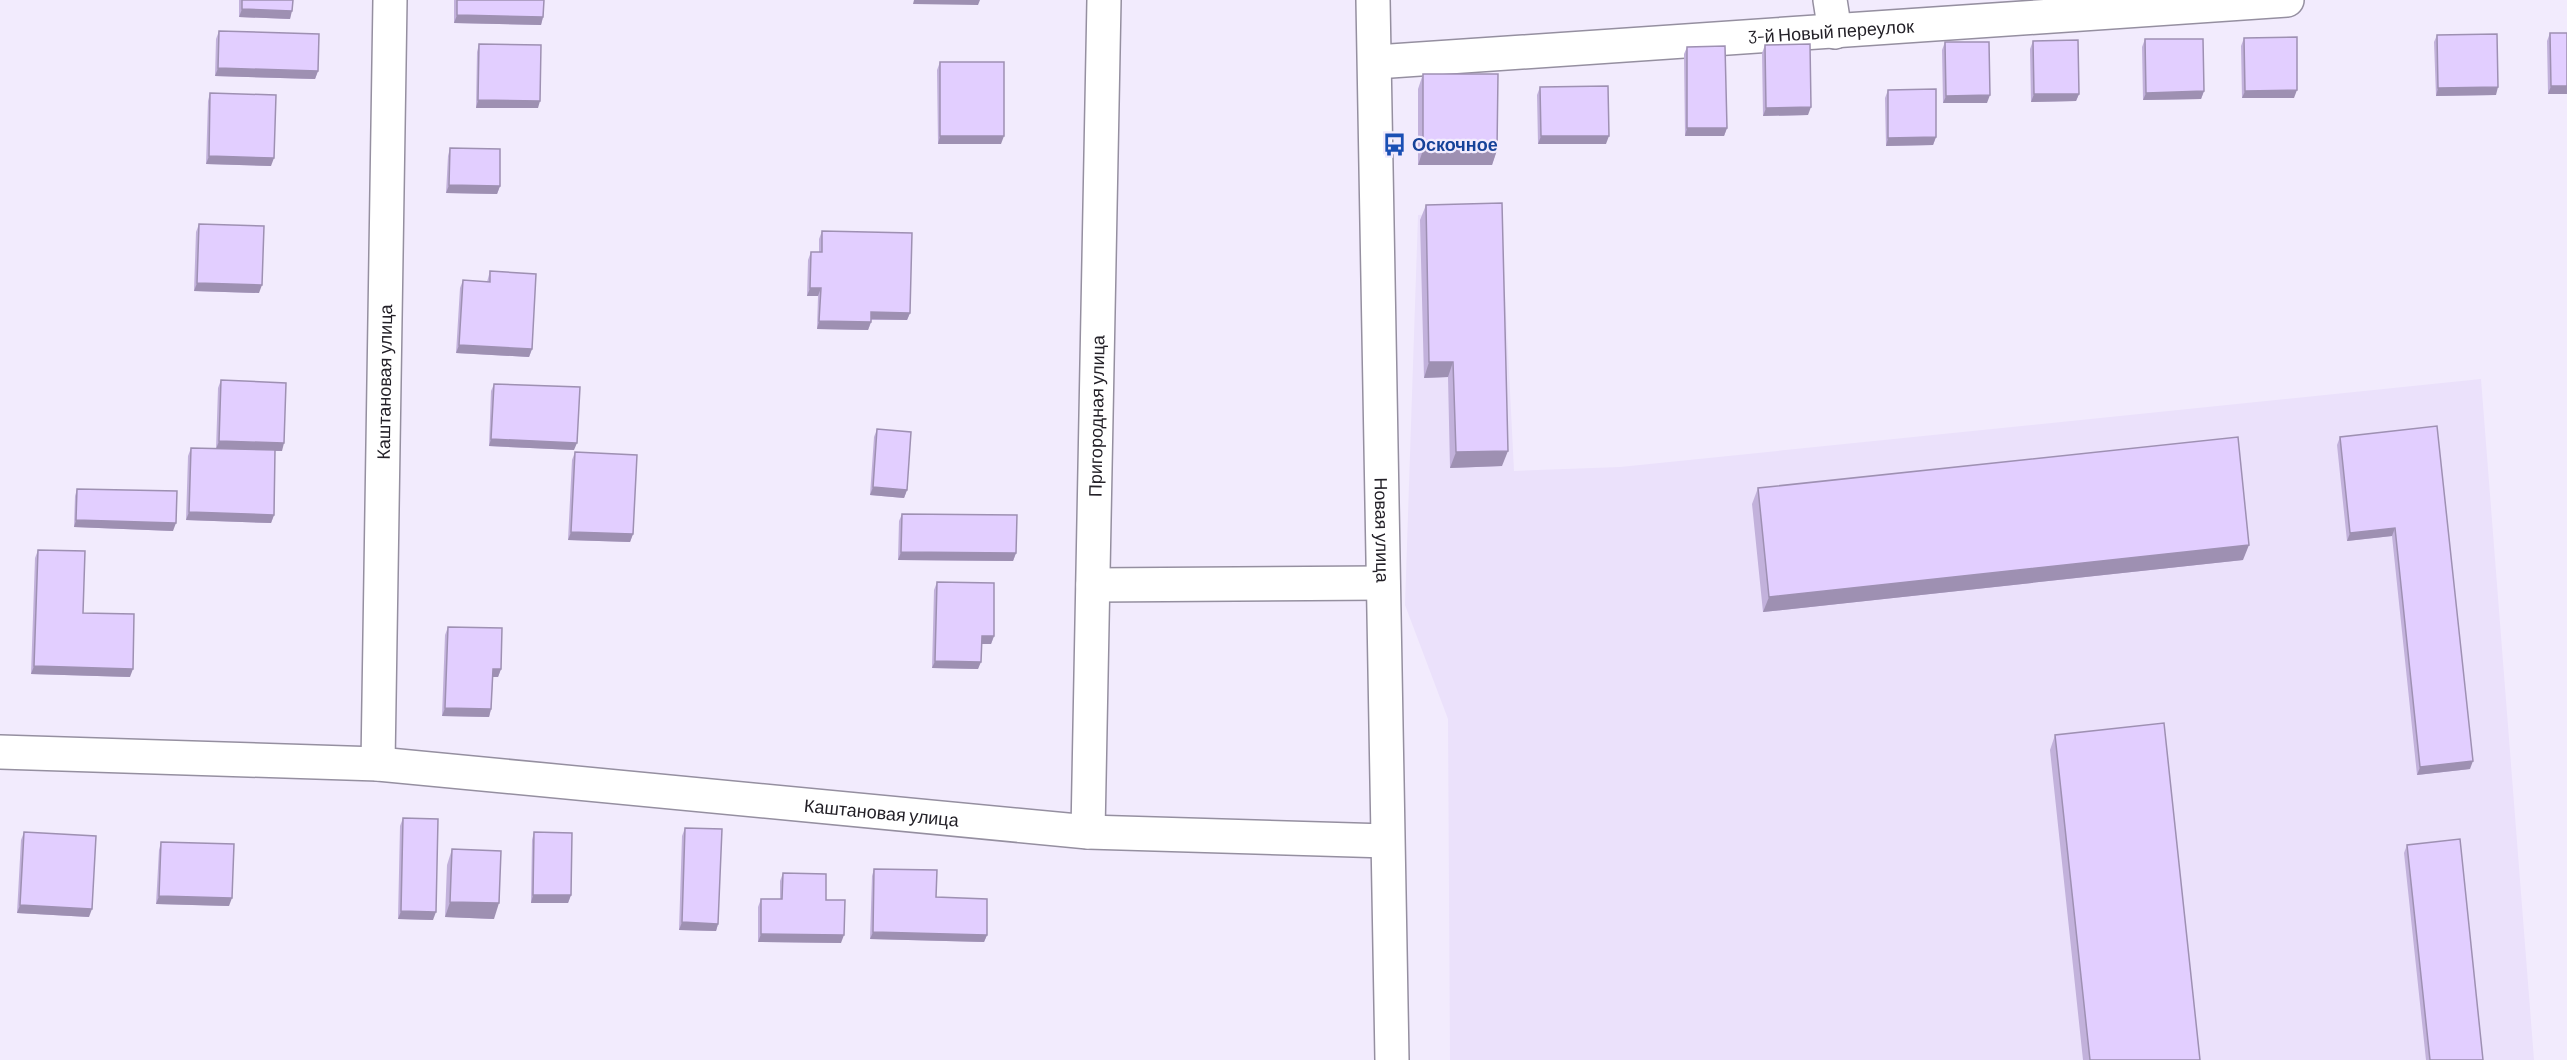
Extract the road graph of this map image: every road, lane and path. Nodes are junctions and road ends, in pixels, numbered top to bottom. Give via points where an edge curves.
1 (390, 0) edge
2 (1104, 0) edge
3 (1373, 0) edge
4 (1830, 0) edge
5 (2287, 0) edge
6 (1835, 32) junction
7 (1376, 62) junction
8 (1383, 583) junction
9 (1093, 585) junction
10 (0, 753) edge
11 (378, 764) junction
12 (1088, 832) junction
13 (1387, 841) junction
14 (1392, 1060) edge

1 - 11 street, Каштановая улица
2 - 9 street, Пригородная улица
3 - 7 street, Новая улица
4 - 6 street
5 - 6 street, 3-й Новый переулок
6 - 7 street, 3-й Новый переулок
7 - 8 street, Новая улица
8 - 9 street
8 - 13 street, Новая улица
9 - 12 street, Пригородная улица
10 - 11 street, Каштановая улица
11 - 12 street, Каштановая улица
12 - 13 street, Каштановая улица
13 - 14 street, Новая улица

